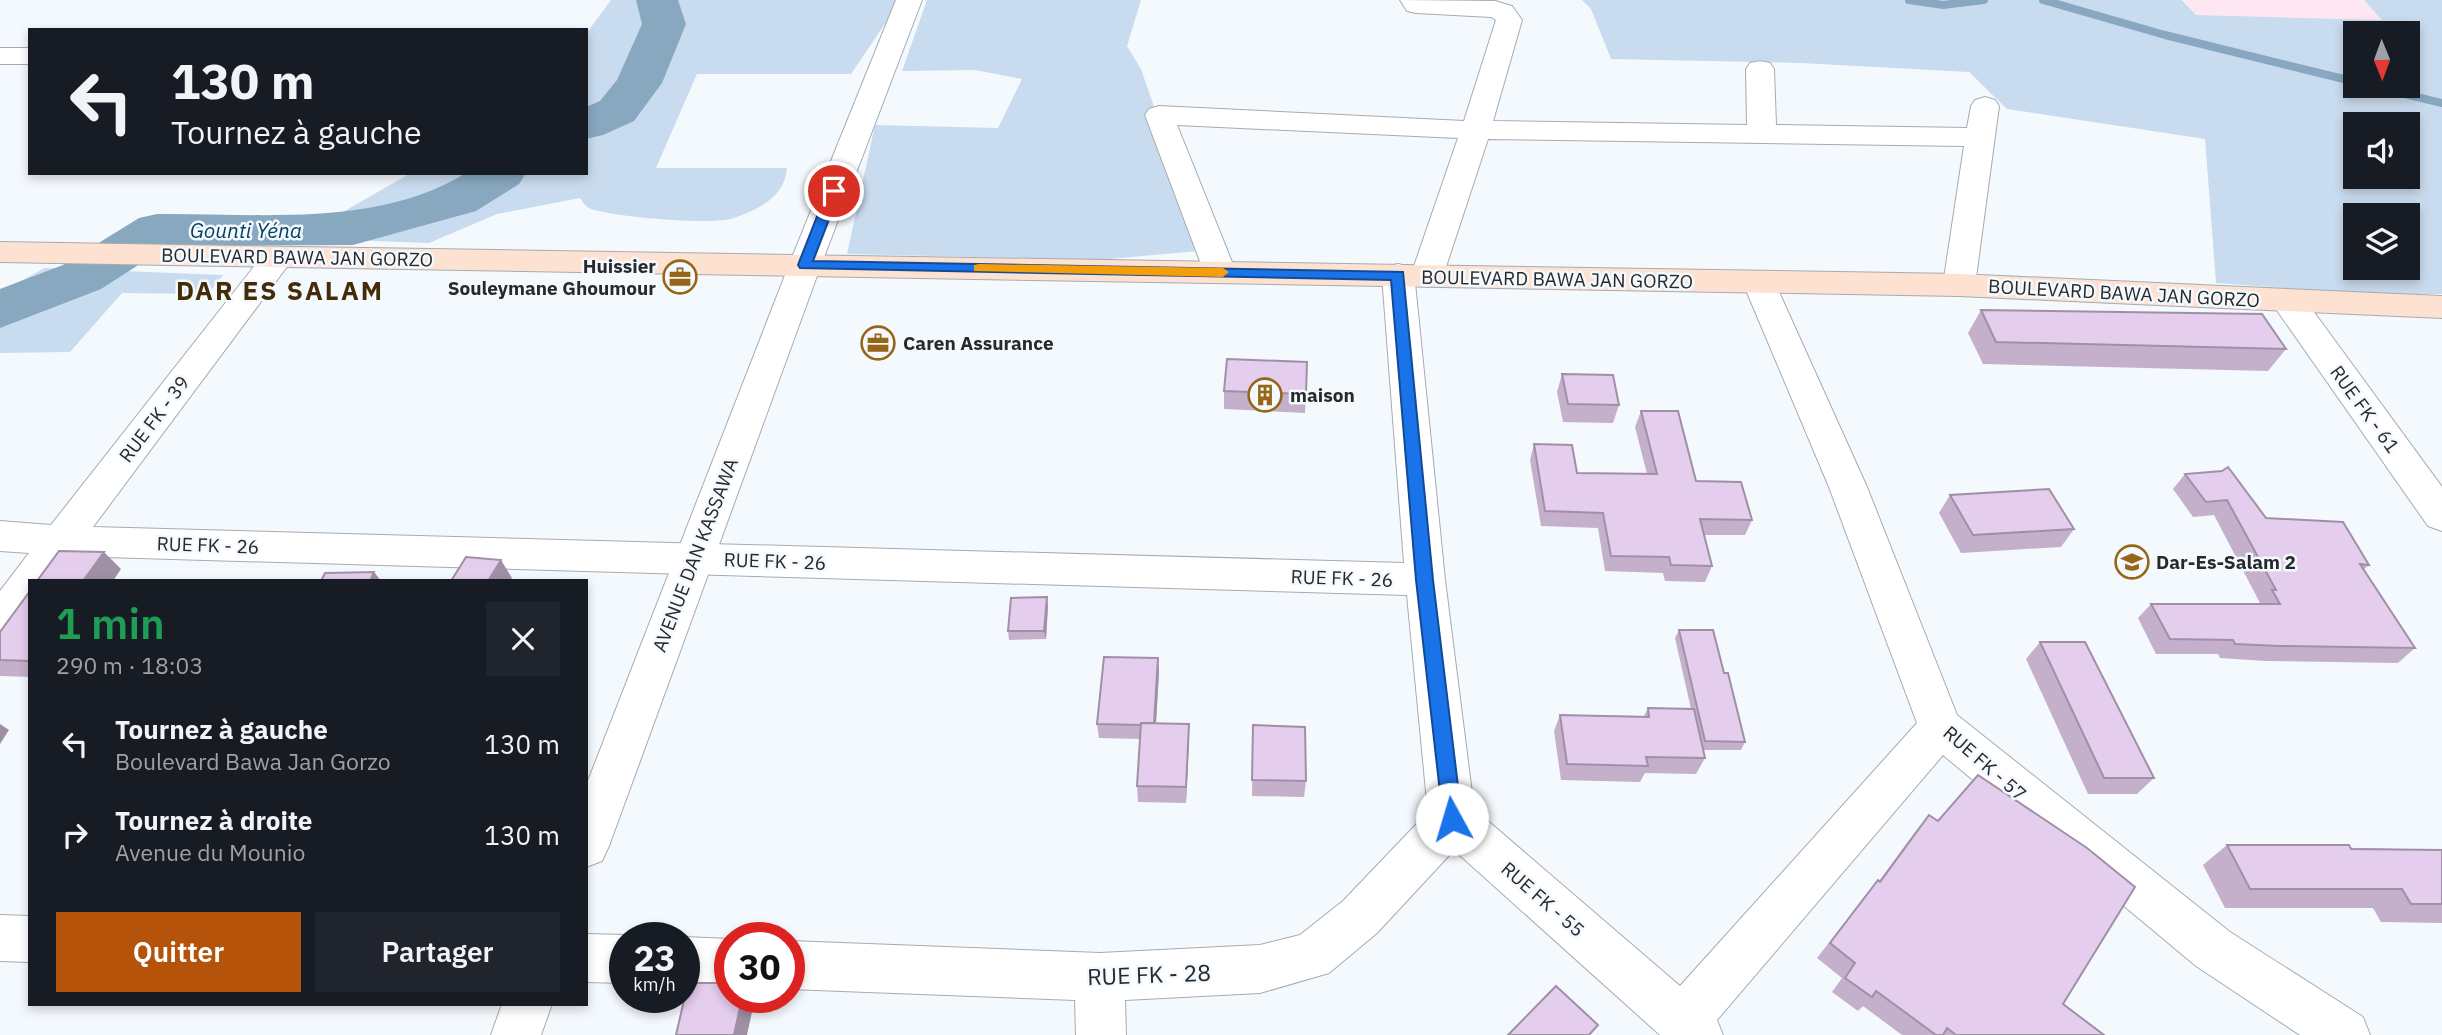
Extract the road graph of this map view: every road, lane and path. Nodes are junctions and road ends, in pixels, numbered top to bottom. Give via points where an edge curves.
1 (909, 0) edge
2 (1413, 0) edge
3 (0, 56) edge
4 (28, 56) edge
5 (1760, 69) dead end
6 (1985, 106) dead end
7 (1474, 130) junction
8 (1762, 132) junction
9 (1979, 137) junction
10 (0, 252) edge
11 (278, 257) junction
12 (805, 265) junction
13 (1220, 272) junction
14 (1413, 276) junction
15 (1759, 283) junction
16 (1959, 285) junction
17 (2288, 301) junction
18 (2442, 307) edge
19 (2442, 516) edge
20 (0, 536) edge
21 (61, 541) junction
22 (693, 559) junction
23 (32, 579) edge
24 (1425, 580) junction
25 (28, 584) edge
26 (0, 621) edge
27 (1940, 727) junction
28 (1452, 819) junction
29 (588, 841) edge
30 (0, 937) edge
31 (28, 939) edge
32 (588, 958) edge
33 (609, 959) edge
34 (805, 966) edge
35 (1101, 977) junction
36 (526, 1006) edge
37 (1690, 1028) edge
38 (516, 1035) edge
39 (1101, 1035) edge
40 (2346, 1035) edge

1 - 12 street, AVENUE DAN KASSAWA
2 - 7 street via 1416,5 1495,9 1509,20
3 - 4 street
5 - 8 street
6 - 9 street
7 - 8 street
7 - 13 street via 1159,115
7 - 14 street via 1456,195
8 - 9 street
9 - 16 street
10 - 11 main road, BOULEVARD BAWA JAN GORZO
11 - 12 main road, BOULEVARD BAWA JAN GORZO
11 - 21 street, RUE FK - 39
12 - 13 main road, BOULEVARD BAWA JAN GORZO
12 - 22 street, AVENUE DAN KASSAWA
13 - 14 main road, BOULEVARD BAWA JAN GORZO
14 - 15 main road, BOULEVARD BAWA JAN GORZO
14 - 24 street
15 - 16 main road, BOULEVARD BAWA JAN GORZO
15 - 27 street, RUE FK - 57 via 1848,487
16 - 17 main road, BOULEVARD BAWA JAN GORZO
17 - 18 main road, BOULEVARD BAWA JAN GORZO
17 - 19 street, RUE FK - 61
20 - 21 street, RUE FK - 26
21 - 22 street, RUE FK - 26
21 - 23 street, RUE FK - 39
22 - 24 street, RUE FK - 26
22 - 29 street, AVENUE DAN KASSAWA
24 - 28 street
25 - 26 street, RUE FK - 39
27 - 37 street
27 - 40 street, RUE FK - 57 via 2213,949
28 - 35 street, RUE FK - 28 via 1360,917 1312,956 1259,969
28 - 37 street, RUE FK - 55
30 - 31 street
32 - 33 street
34 - 35 street, RUE FK - 28
35 - 39 street
36 - 38 street

